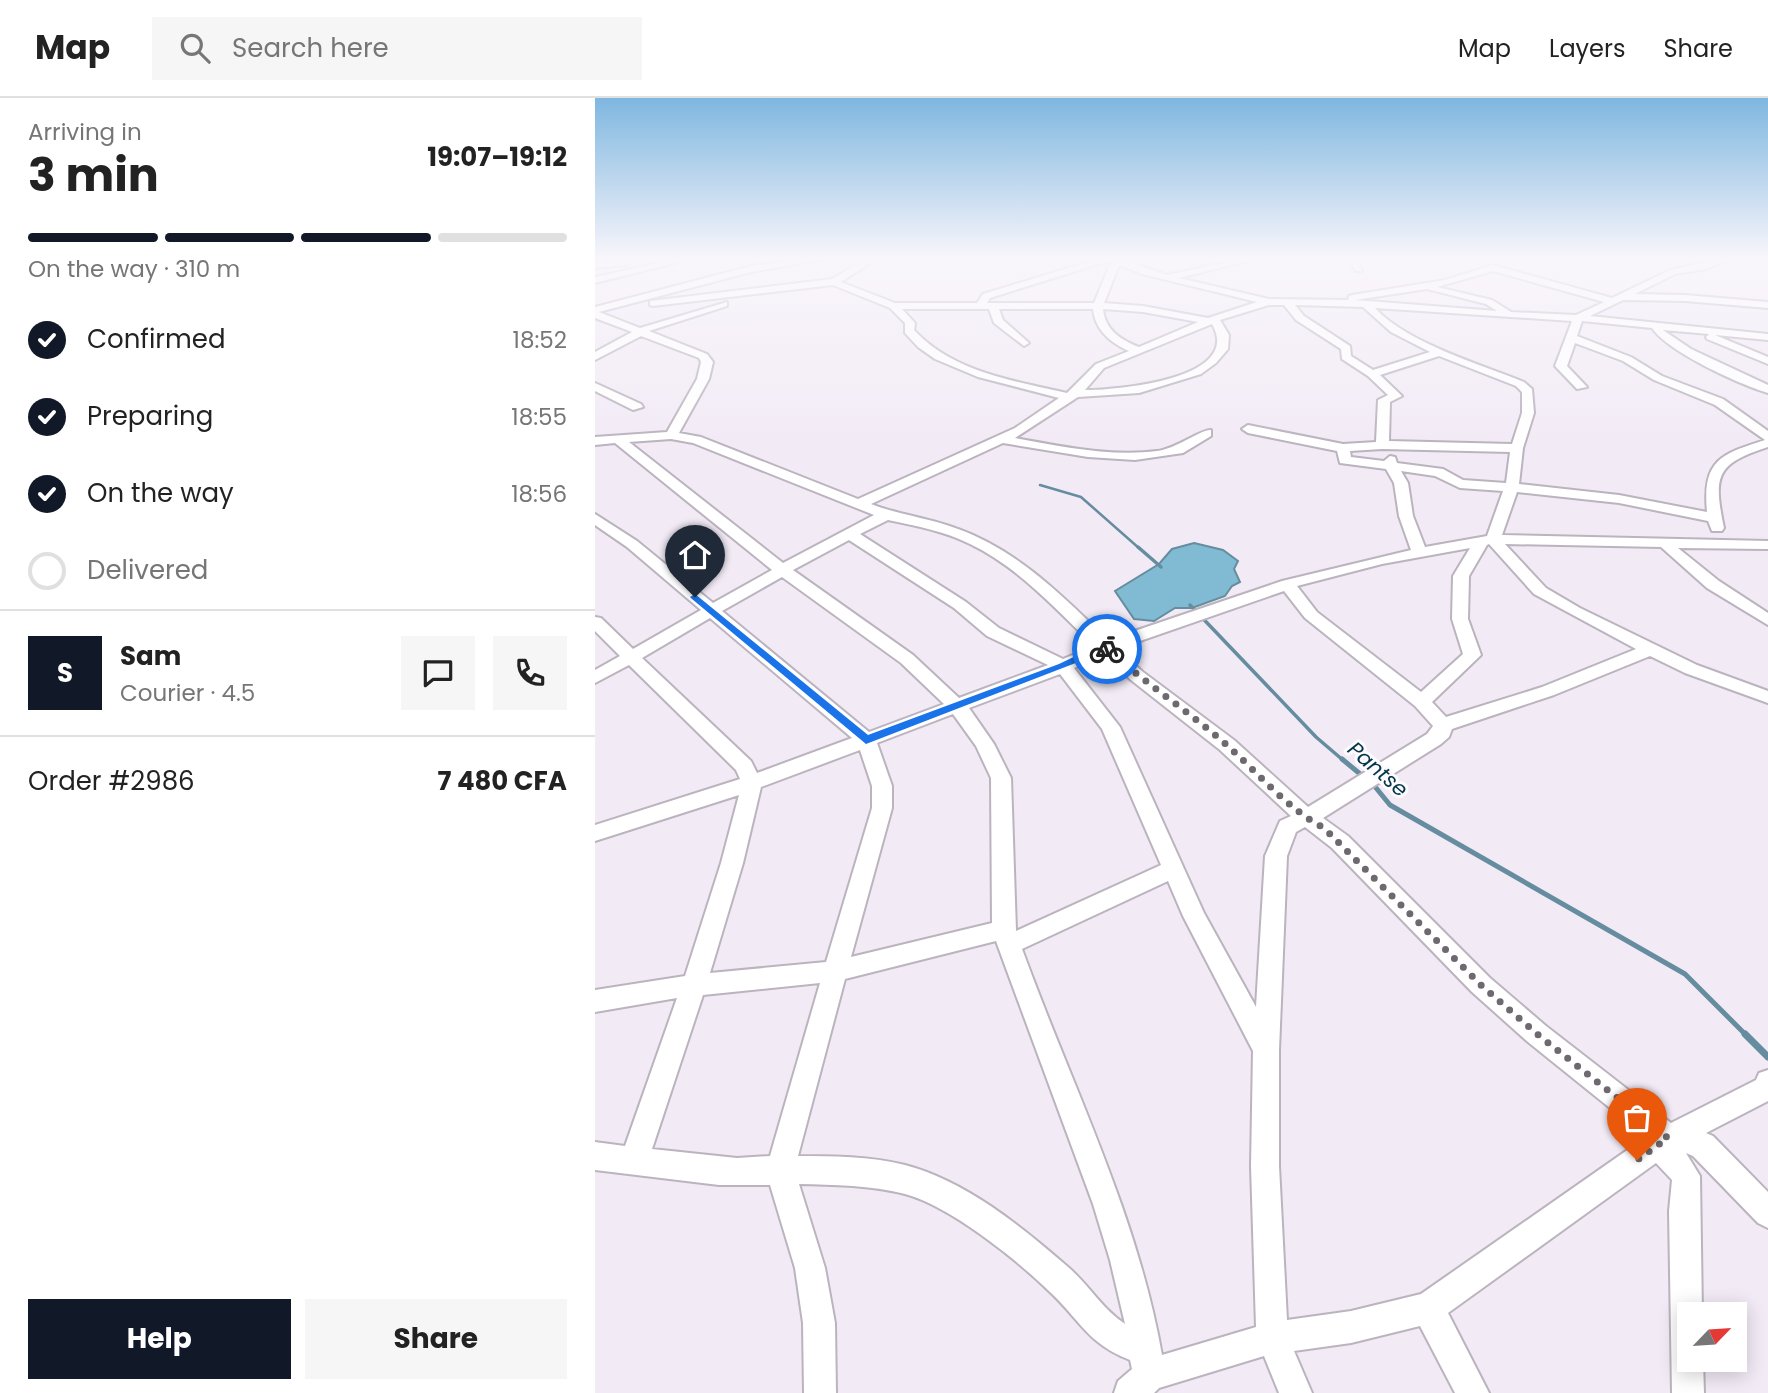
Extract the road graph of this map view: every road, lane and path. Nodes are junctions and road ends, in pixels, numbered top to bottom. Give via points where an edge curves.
1 (615, 319) edge
2 (676, 319) edge
3 (907, 319) edge
4 (997, 319) edge
5 (1099, 319) edge
6 (1208, 319) edge
7 (1302, 319) edge
8 (1379, 319) edge
9 (1578, 319) edge
10 (1592, 319) edge
11 (1212, 320) junction
12 (1655, 326) junction
13 (643, 330) junction
14 (1697, 331) junction
15 (1768, 337) edge
16 (1572, 338) junction
17 (1024, 343) dead end
18 (1139, 351) junction
19 (1442, 352) junction
20 (595, 357) edge
21 (1768, 361) edge
22 (1372, 374) junction
23 (595, 386) edge
24 (1581, 387) dead end
25 (1768, 389) edge
26 (1072, 395) junction
27 (637, 407) dead end
28 (1248, 429) dead end
29 (1207, 433) dead end
30 (671, 435) junction
31 (1766, 436) edge
32 (618, 439) junction
33 (1001, 439) junction
34 (595, 441) edge
35 (1386, 445) junction
36 (1343, 448) junction
37 (1517, 448) junction
38 (1391, 466) junction
39 (1512, 486) junction
40 (859, 504) junction
41 (885, 515) junction
42 (595, 518) edge
43 (1715, 518) junction
44 (849, 533) junction
45 (1487, 541) junction
46 (1664, 542) junction
47 (1719, 542) junction
48 (1768, 545) edge
49 (1419, 552) junction
50 (782, 570) junction
51 (1288, 584) junction
52 (713, 612) junction
53 (1768, 620) edge
54 (595, 622) edge
55 (1105, 647) junction
56 (1651, 649) junction
57 (632, 656) junction
58 (1063, 666) junction
59 (595, 677) edge
60 (1768, 697) edge
61 (1421, 702) junction
62 (959, 706) junction
63 (1443, 725) junction
64 (866, 740) junction
65 (752, 783) junction
66 (1305, 818) junction
67 (595, 833) edge
68 (1173, 869) junction
69 (1006, 937) junction
70 (835, 971) junction
71 (694, 985) junction
72 (595, 1001) edge
73 (1266, 1050) junction
74 (1767, 1087) edge
75 (1662, 1142) junction
76 (595, 1156) edge
77 (634, 1161) junction
78 (780, 1170) junction
79 (1768, 1213) edge
80 (1428, 1308) junction
81 (1272, 1338) junction
82 (1142, 1372) edge
83 (820, 1393) edge
84 (1296, 1393) edge
85 (1473, 1393) edge
86 (1688, 1393) edge

1 - 13 street
2 - 13 street
3 - 26 street via 911,335 929,352 987,377
4 - 17 street
5 - 18 street via 1115,340
6 - 11 street
7 - 22 street via 1346,348 1346,357
8 - 19 street
9 - 16 street
10 - 12 street
11 - 18 street
11 - 26 street via 1223,330 1226,343 1202,368 1143,390
12 - 14 street
12 - 25 street via 1658,334 1678,346
13 - 20 street
13 - 30 street via 703,356 707,362 703,379
14 - 15 street
14 - 21 street
16 - 24 street via 1560,366
16 - 31 street via 1719,402
18 - 26 street via 1103,364
19 - 22 street
19 - 37 street via 1528,391 1528,413
22 - 35 street via 1396,396 1384,400
23 - 27 street
26 - 33 street via 1039,420
28 - 36 street
29 - 33 street via 1178,452 1154,454 1088,452
30 - 32 street
30 - 40 street via 709,445
31 - 43 street via 1723,462 1713,492
32 - 34 street
32 - 50 street
33 - 40 street
35 - 36 street
35 - 37 street
35 - 38 street
36 - 38 street via 1345,460
37 - 39 street
38 - 39 street via 1438,472 1460,484
38 - 49 street via 1401,483
39 - 43 street via 1619,499
39 - 45 street
40 - 41 street
41 - 44 street
41 - 55 street via 978,542 1023,571
42 - 52 street
43 - 47 street
44 - 50 street
44 - 58 street via 960,605 993,632
45 - 46 street
45 - 49 street
45 - 56 street via 1540,591
45 - 61 street via 1461,576 1460,620 1472,655
46 - 47 street
46 - 53 street via 1714,587
47 - 48 street
49 - 51 street
50 - 52 street
50 - 62 street via 881,639
51 - 55 street
51 - 61 street via 1311,615
52 - 57 street
52 - 64 street
54 - 57 street
55 - 58 street
55 - 66 street via 1227,746
56 - 60 street
56 - 63 street via 1549,691
57 - 59 street
57 - 65 street via 744,766
58 - 62 street
58 - 68 street via 1111,727
61 - 63 street
62 - 64 street
62 - 69 street via 993,755 1001,778
63 - 66 street via 1434,738
64 - 65 street
64 - 70 street via 882,786 882,808
65 - 67 street
65 - 71 street
66 - 73 street via 1287,827 1276,856
66 - 75 street via 1339,842 1481,985
68 - 69 street
68 - 73 street
69 - 70 street
69 - 82 street via 1104,1194 1131,1284
70 - 71 street
70 - 78 street
71 - 72 street
71 - 77 street
73 - 81 street
74 - 75 street
75 - 79 street via 1681,1137 1703,1146
75 - 80 street
75 - 86 street via 1686,1176
76 - 77 street
77 - 78 street via 739,1172
78 - 82 street via 880,1175 928,1189 958,1204 1007,1236 1062,1282 1110,1336 1122,1342
78 - 83 street via 810,1268 820,1323
80 - 81 street via 1351,1327
80 - 85 street
81 - 82 street
81 - 84 street

